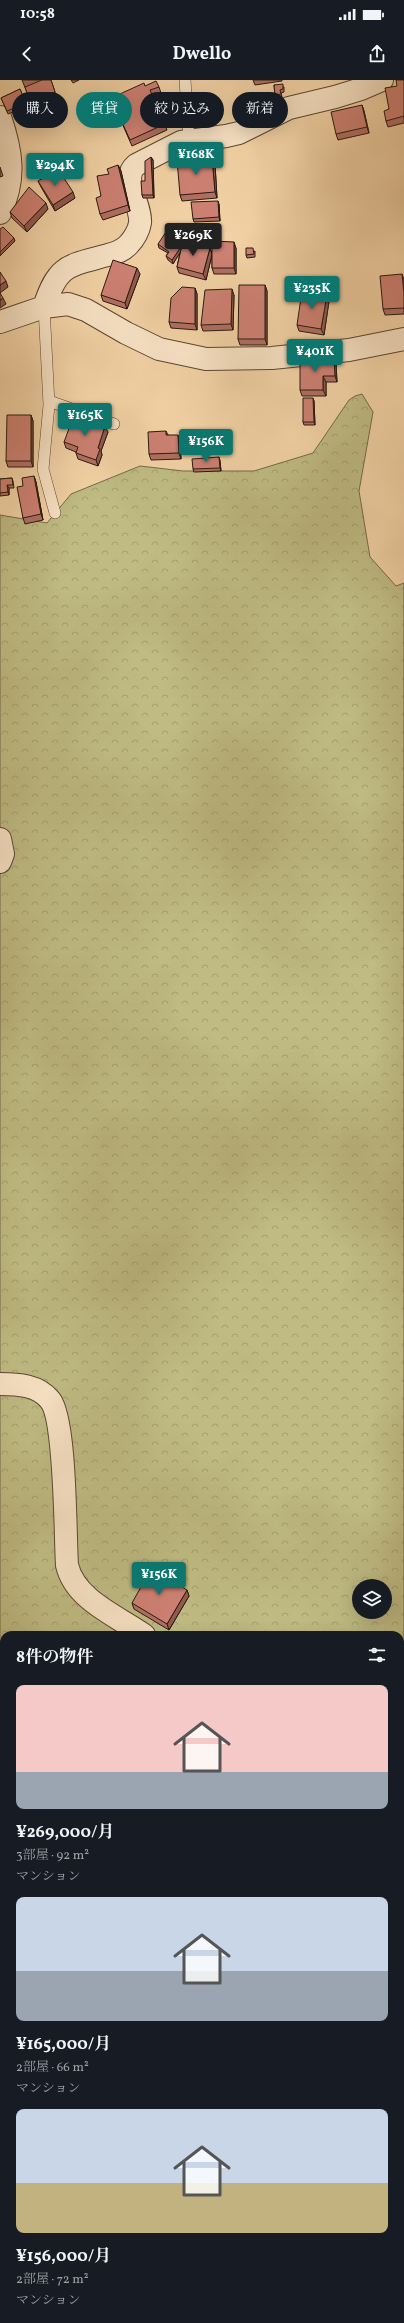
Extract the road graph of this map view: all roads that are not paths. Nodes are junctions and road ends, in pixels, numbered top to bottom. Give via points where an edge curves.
1 (185, 80) edge
2 (382, 80) edge
3 (0, 117) edge
4 (188, 140) junction
5 (0, 214) edge
6 (44, 307) junction
7 (0, 322) edge
8 (404, 339) edge
9 (49, 401) junction
10 (114, 424) dead end
11 (55, 513) dead end
12 (0, 839) edge
13 (0, 862) edge
14 (0, 1384) edge
15 (138, 1631) edge

1 - 4 lane
2 - 4 street via 361,90 289,108 239,133
3 - 5 street via 8,142 11,179 9,195
4 - 6 street via 131,169 129,176 140,223 135,235 128,246 119,252 70,265 49,292
6 - 7 street
6 - 8 street via 68,304 86,310 147,344 206,360 348,350
6 - 9 lane
9 - 10 lane
9 - 11 lane via 43,469
12 - 13 street via 3,854
14 - 15 street via 19,1384 34,1388 51,1400 61,1439 69,1575 85,1596

